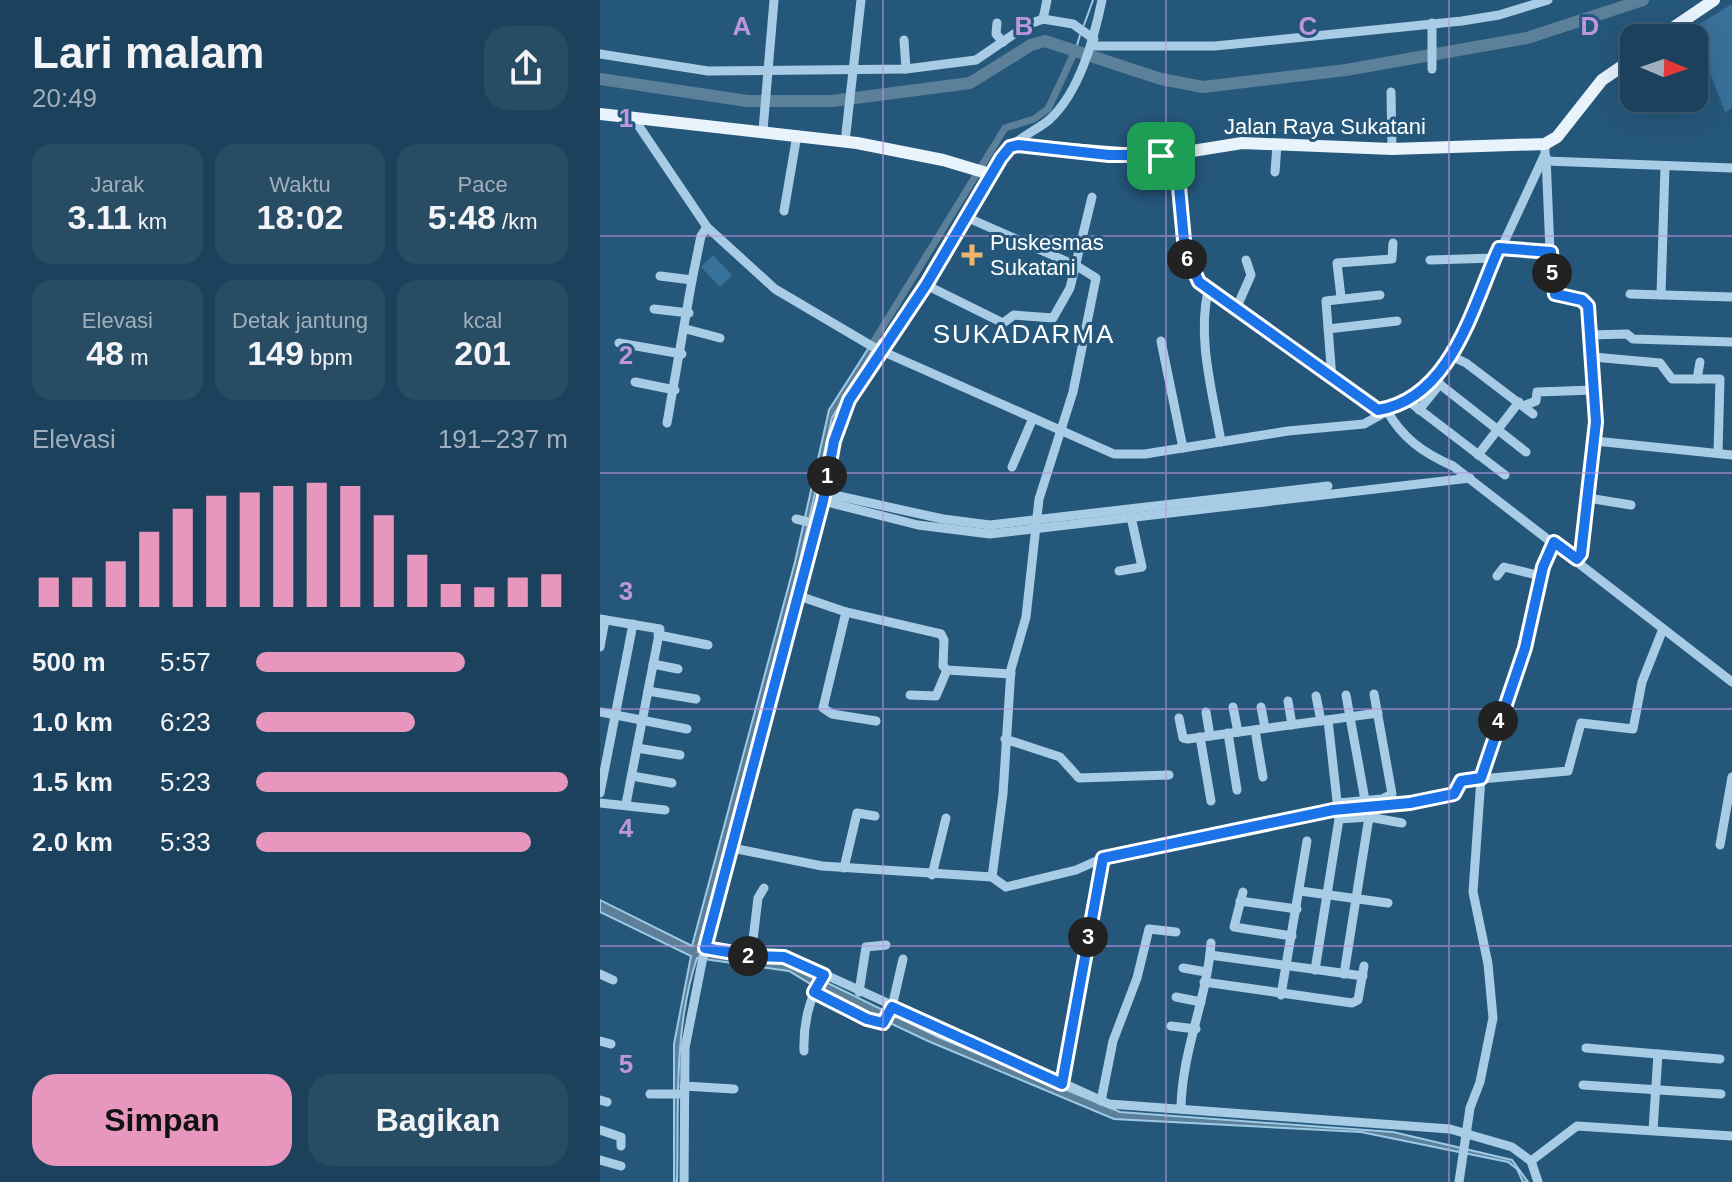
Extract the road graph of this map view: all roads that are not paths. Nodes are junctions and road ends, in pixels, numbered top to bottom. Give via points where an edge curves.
1 (774, 0) edge
2 (861, 0) edge
3 (1047, 0) edge
4 (1102, 0) edge
5 (1548, 0) edge
6 (1714, 0) edge
7 (1523, 4) edge
8 (1695, 5) edge
9 (1043, 19) junction
10 (997, 23) dead end
11 (1432, 23) junction
12 (1674, 24) edge
13 (904, 40) dead end
14 (1003, 42) junction
15 (1091, 42) junction
16 (600, 54) edge
17 (1620, 68) edge
18 (906, 69) junction
19 (1432, 69) dead end
20 (766, 71) junction
21 (854, 72) junction
22 (1391, 92) dead end
23 (600, 114) edge
24 (634, 119) junction
25 (763, 126) junction
26 (797, 135) junction
27 (845, 142) junction
28 (1277, 145) junction
29 (1010, 147) junction
30 (1392, 149) junction
31 (1545, 153) junction
32 (1176, 155) junction
33 (1665, 167) junction
34 (1732, 168) edge
35 (1275, 172) dead end
36 (983, 173) junction
37 (1092, 197) dead end
38 (784, 211) dead end
39 (966, 217) junction
40 (707, 227) junction
41 (1393, 243) dead end
42 (1336, 250) dead end
43 (1550, 251) junction
44 (1497, 253) junction
45 (1246, 260) dead end
46 (1430, 260) dead end
47 (1337, 263) junction
48 (1077, 266) junction
49 (660, 276) dead end
50 (692, 280) junction
51 (926, 285) junction
52 (1208, 291) junction
53 (1630, 294) dead end
54 (1380, 295) dead end
55 (1661, 295) junction
56 (1341, 297) junction
57 (1732, 297) edge
58 (654, 309) dead end
59 (1236, 309) junction
60 (689, 313) junction
61 (1397, 321) dead end
62 (686, 329) junction
63 (1328, 329) junction
64 (1590, 335) junction
65 (720, 338) dead end
66 (1161, 341) dead end
67 (1732, 342) edge
68 (619, 343) dead end
69 (875, 347) junction
70 (682, 354) junction
71 (1451, 356) junction
72 (1593, 357) junction
73 (1700, 362) dead end
74 (1732, 378) edge
75 (1332, 379) junction
76 (1697, 379) junction
77 (1720, 379) junction
78 (635, 382) dead end
79 (1437, 382) junction
80 (675, 390) junction
81 (1594, 390) junction
82 (1407, 400) junction
83 (1521, 404) junction
84 (1386, 409) junction
85 (1419, 410) junction
86 (1533, 414) dead end
87 (1033, 418) junction
88 (667, 423) dead end
89 (1499, 431) junction
90 (1062, 434) junction
91 (1595, 441) junction
92 (1221, 442) junction
93 (1183, 448) junction
94 (1526, 452) dead end
95 (1718, 452) junction
96 (1478, 455) junction
97 (1732, 455) edge
98 (1012, 467) dead end
99 (1505, 475) dead end
100 (1470, 478) junction
101 (1328, 486) dead end
102 (824, 497) junction
103 (1588, 498) junction
104 (1631, 505) dead end
105 (889, 507) junction
106 (1177, 507) junction
107 (1131, 517) junction
108 (893, 518) junction
109 (909, 518) junction
110 (1036, 529) junction
111 (1554, 542) junction
112 (1577, 559) junction
113 (1119, 571) dead end
114 (1497, 576) dead end
115 (1541, 576) junction
116 (799, 596) junction
117 (846, 612) junction
118 (602, 619) edge
119 (633, 624) junction
120 (1663, 629) junction
121 (658, 635) junction
122 (708, 645) dead end
123 (600, 647) edge
124 (653, 664) junction
125 (678, 669) dead end
126 (947, 670) junction
127 (1011, 674) junction
128 (1732, 682) edge
129 (648, 691) junction
130 (1374, 694) dead end
131 (910, 695) dead end
132 (1346, 695) dead end
133 (1316, 696) dead end
134 (696, 699) dead end
135 (1288, 701) dead end
136 (1233, 707) dead end
137 (1261, 707) dead end
138 (600, 712) edge
139 (1206, 712) dead end
140 (1378, 713) junction
141 (615, 715) junction
142 (1349, 717) junction
143 (1179, 718) dead end
144 (642, 720) junction
145 (1324, 720) junction
146 (876, 721) dead end
147 (1292, 725) junction
148 (687, 729) dead end
149 (1260, 729) junction
150 (1233, 733) junction
151 (1205, 737) junction
152 (1005, 739) junction
153 (637, 748) junction
154 (680, 755) dead end
155 (1169, 775) dead end
156 (632, 776) junction
157 (1263, 777) dead end
158 (1732, 777) edge
159 (1481, 778) junction
160 (672, 783) dead end
161 (1237, 790) dead end
162 (600, 793) edge
163 (1365, 800) junction
164 (1211, 801) dead end
165 (600, 803) edge
166 (626, 804) junction
167 (665, 810) dead end
168 (1338, 810) junction
169 (875, 816) dead end
170 (1369, 817) junction
171 (946, 818) dead end
172 (1402, 823) dead end
173 (1307, 841) dead end
174 (1720, 845) dead end
175 (732, 848) junction
176 (1103, 858) junction
177 (844, 868) junction
178 (932, 875) junction
179 (992, 877) junction
180 (764, 888) dead end
181 (1300, 891) junction
182 (1328, 895) junction
183 (1356, 899) junction
184 (1388, 903) dead end
185 (1297, 909) junction
186 (1176, 932) dead end
187 (1292, 936) junction
188 (1211, 943) dead end
189 (886, 945) dead end
190 (704, 954) junction
191 (1210, 955) junction
192 (751, 956) junction
193 (903, 959) dead end
194 (1286, 967) junction
195 (1183, 968) dead end
196 (1315, 970) junction
197 (600, 974) edge
198 (1344, 974) junction
199 (822, 976) junction
200 (1205, 977) junction
201 (613, 980) dead end
202 (814, 990) junction
203 (859, 992) junction
204 (1281, 995) junction
205 (1176, 997) dead end
206 (1201, 1002) junction
207 (892, 1009) junction
208 (1171, 1026) dead end
209 (1196, 1029) junction
210 (600, 1041) edge
211 (611, 1044) dead end
212 (1586, 1048) dead end
213 (804, 1051) dead end
214 (1658, 1054) junction
215 (1720, 1059) dead end
216 (1062, 1084) junction
217 (1583, 1085) dead end
218 (734, 1089) dead end
219 (1657, 1090) junction
220 (681, 1092) junction
221 (650, 1094) dead end
222 (1721, 1094) dead end
223 (1101, 1101) junction
224 (1181, 1107) junction
225 (600, 1130) edge
226 (1653, 1130) junction
227 (1465, 1136) junction
228 (1732, 1136) edge
229 (621, 1146) dead end
230 (600, 1160) edge
231 (1531, 1161) junction
232 (621, 1166) dead end
233 (684, 1182) edge
234 (1459, 1182) edge
235 (1538, 1182) edge

1 - 20 street
2 - 21 street
3 - 9 street
4 - 15 street
5 - 7 street
6 - 8 main road
7 - 11 street via 1479,19
8 - 12 main road
9 - 14 street
9 - 15 street via 1073,24
10 - 14 street via 996,34
11 - 15 street via 1215,46
11 - 19 street
13 - 18 street
14 - 18 street via 967,63
15 - 29 street via 1085,62 1050,119
16 - 20 street via 686,69
17 - 31 main road via 1602,80
18 - 21 street
20 - 21 street
20 - 25 street
21 - 27 street
22 - 30 street
23 - 24 main road
24 - 25 main road
24 - 40 street
25 - 26 main road
26 - 27 main road
26 - 38 street
27 - 36 main road
28 - 30 main road, Jalan Raya Sukatani
28 - 32 main road, Jalan Raya Sukatani via 1242,143
28 - 35 street
29 - 32 main road, Jalan Raya Sukatani
29 - 36 main road
30 - 31 main road, Jalan Raya Sukatani
31 - 33 street
31 - 43 street
31 - 44 street
32 - 52 street via 1185,251
33 - 34 street
33 - 55 street
36 - 39 street
37 - 48 street
39 - 48 street
39 - 51 street
40 - 50 street
40 - 69 street via 775,289
41 - 47 street via 1392,259
42 - 47 street
43 - 44 street
43 - 64 street via 1555,294 1587,304
44 - 46 street
44 - 71 street
45 - 59 street via 1251,275
47 - 56 street
48 - 51 street via 1053,318 1014,315 1003,323
48 - 90 street via 1096,278
49 - 50 street
50 - 60 street
51 - 69 street
52 - 59 street
52 - 92 street via 1205,338
53 - 55 street
54 - 56 street
55 - 57 street
56 - 63 street via 1326,301
58 - 60 street
59 - 75 street
60 - 62 street
61 - 63 street
62 - 65 street
62 - 70 street
63 - 75 street
64 - 67 street
64 - 72 street
66 - 93 street
68 - 70 street
69 - 87 street
69 - 102 street via 870,367 843,413
70 - 80 street
71 - 79 street
71 - 83 street
72 - 76 street via 1660,363 1672,379
72 - 81 street
73 - 76 street
74 - 77 street
75 - 84 street via 1378,410
76 - 77 street
77 - 95 street
78 - 80 street
79 - 82 street
79 - 85 street
79 - 89 street
80 - 88 street
81 - 83 street via 1537,392 1536,401
81 - 91 street
82 - 84 street
82 - 85 street
83 - 86 street
83 - 89 street
84 - 92 street via 1364,424
84 - 100 street via 1407,439
85 - 96 street
87 - 90 street
87 - 98 street
89 - 94 street
89 - 96 street
90 - 93 street via 1122,456
90 - 110 street via 1043,483
91 - 95 street
91 - 103 street
92 - 93 street
95 - 97 street
96 - 99 street
100 - 106 street
100 - 111 street
101 - 106 street
102 - 105 street
102 - 108 street
102 - 116 street via 807,522
103 - 104 street
103 - 112 street
105 - 108 street
105 - 109 street
106 - 107 street
106 - 110 street
107 - 110 street
107 - 113 street via 1142,567
108 - 109 street
109 - 110 street via 971,528
110 - 127 street via 1026,617
111 - 112 street
111 - 115 street
112 - 120 street
114 - 115 street via 1504,567
115 - 159 street via 1525,648
116 - 117 street
116 - 175 street
117 - 126 street via 941,634
117 - 146 street via 823,708
118 - 119 street
118 - 123 street
119 - 121 street via 660,629
119 - 141 street
120 - 128 street
120 - 159 street via 1642,682 1633,729 1581,723 1568,771
121 - 122 street
121 - 124 street
124 - 125 street
124 - 129 street
126 - 127 street
126 - 131 street via 936,696
127 - 152 street
129 - 134 street
129 - 144 street
130 - 140 street
132 - 142 street
133 - 145 street
135 - 147 street
136 - 150 street
137 - 149 street
138 - 141 street
139 - 151 street
140 - 142 street
140 - 163 street via 1392,794
141 - 144 street
141 - 162 street
142 - 145 street
142 - 163 street
143 - 151 street via 1183,738
144 - 148 street
144 - 153 street
145 - 147 street
145 - 168 street
147 - 149 street
149 - 150 street
149 - 157 street
150 - 151 street
150 - 161 street
151 - 164 street
152 - 155 street via 1060,757 1079,778
152 - 179 street
153 - 154 street
153 - 156 street
156 - 160 street
156 - 166 street
158 - 174 street
159 - 168 street via 1461,781 1454,794
159 - 227 street via 1473,892 1493,1018
163 - 168 street
165 - 166 street
166 - 167 street
168 - 170 street
168 - 176 street
168 - 182 street
169 - 177 street via 856,814
170 - 172 street
170 - 183 street
171 - 178 street
173 - 181 street
175 - 177 street
175 - 190 street
176 - 179 street via 1006,887
176 - 216 street
177 - 178 street
178 - 179 street
180 - 192 street via 758,898
181 - 182 street
181 - 185 street
182 - 183 street
182 - 196 street
183 - 184 street
183 - 198 street
185 - 187 street
185 - 187 street via 1241,897 1234,927
186 - 223 street via 1149,929 1113,1041
187 - 194 street
188 - 191 street
189 - 203 street via 866,947
190 - 192 street
190 - 220 street
191 - 194 street
191 - 200 street
192 - 199 street via 784,957
193 - 207 street
194 - 196 street
194 - 204 street
195 - 200 street
196 - 198 street
197 - 201 street
198 - 204 street via 1364,971 1358,1000 1352,1003
199 - 202 street
199 - 203 street
200 - 204 street
200 - 206 street
202 - 207 street via 867,1019 885,1022
202 - 213 street
203 - 207 street
205 - 206 street
206 - 209 street
207 - 216 street
208 - 209 street
209 - 224 street via 1184,1062
210 - 211 street
212 - 214 street
214 - 215 street
214 - 219 street
216 - 223 street
217 - 219 street
218 - 220 street
219 - 222 street
219 - 226 street
220 - 221 street
220 - 233 street
223 - 224 street
224 - 227 street
225 - 229 street via 621,1137
226 - 228 street
226 - 231 street via 1577,1126
227 - 231 street via 1512,1147
227 - 234 street
230 - 232 street
231 - 235 street

